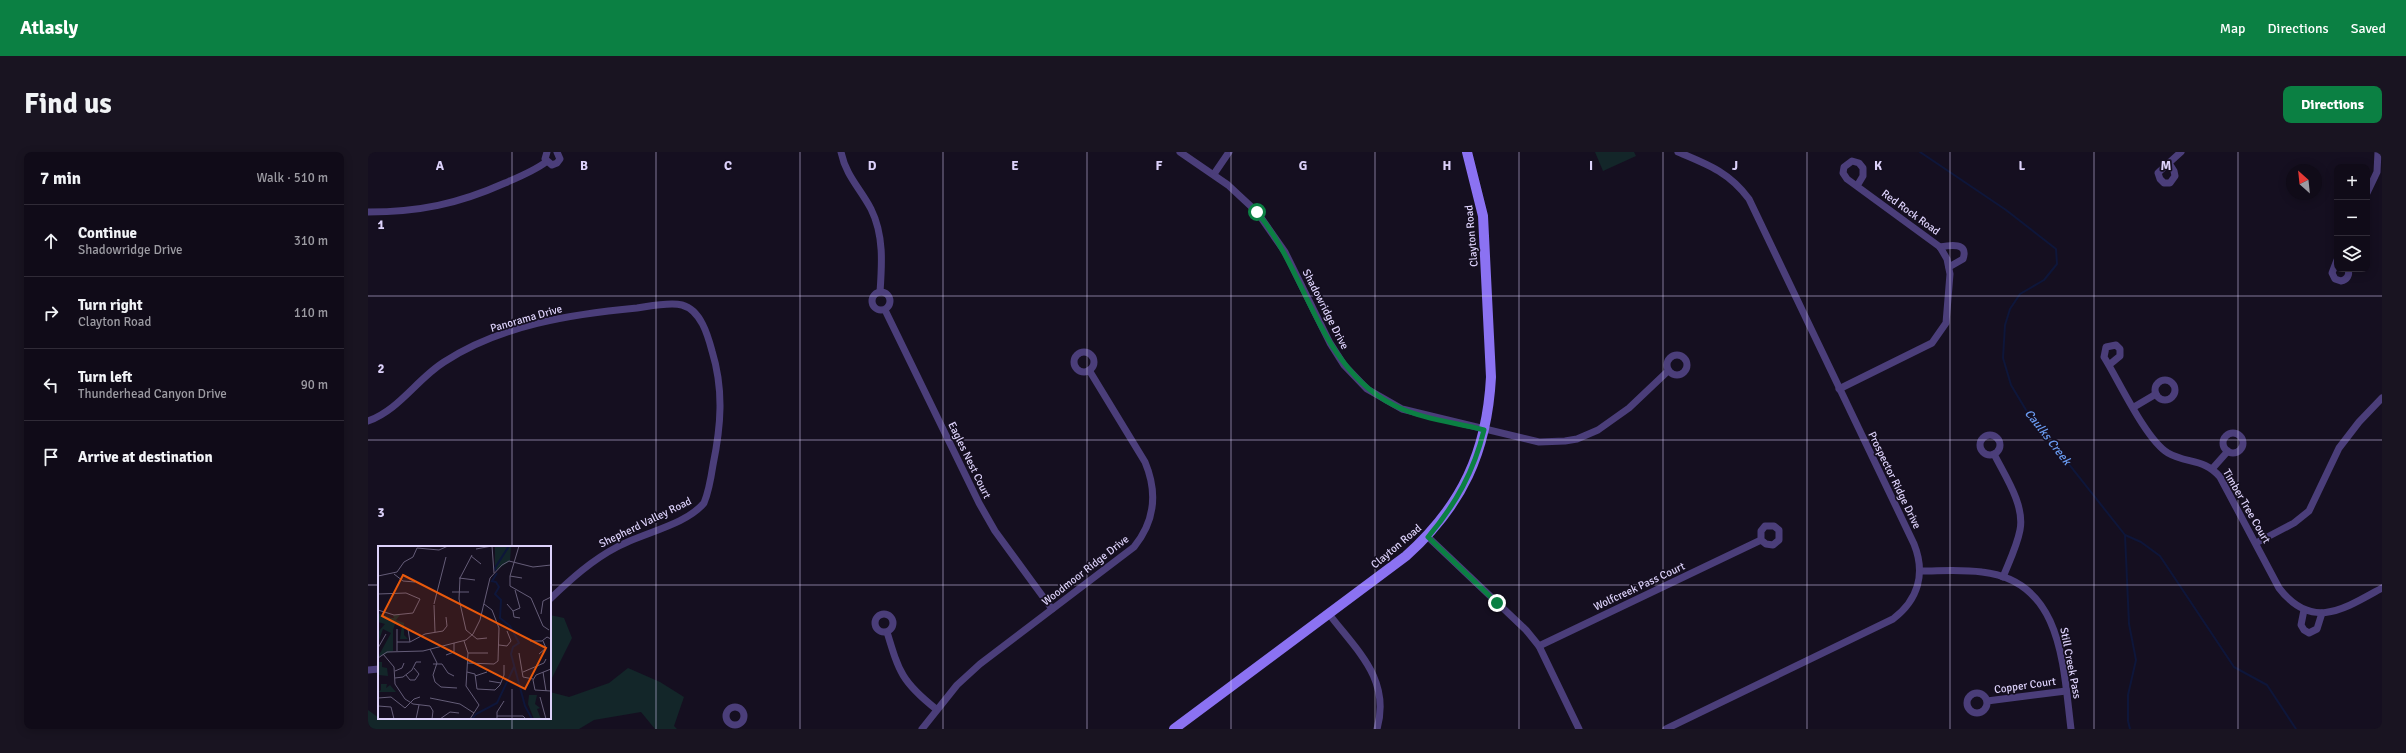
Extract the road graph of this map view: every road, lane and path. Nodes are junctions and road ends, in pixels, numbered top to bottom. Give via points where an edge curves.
1 (547, 152) edge
2 (557, 152) edge
3 (841, 152) edge
4 (1180, 152) edge
5 (1229, 152) edge
6 (1467, 152) edge
7 (1678, 152) edge
8 (2180, 152) edge
9 (2378, 152) edge
10 (546, 162) junction
11 (2169, 163) dead end
12 (1214, 174) junction
13 (1856, 186) dead end
14 (2370, 187) edge
15 (368, 212) edge
16 (1940, 247) junction
17 (1949, 267) junction
18 (2334, 268) edge
19 (2349, 272) edge
20 (880, 292) junction
21 (884, 310) junction
22 (704, 328) joint
23 (2109, 365) dead end
24 (1089, 370) dead end
25 (1668, 371) dead end
26 (1839, 389) junction
27 (2156, 394) dead end
28 (2382, 398) edge
29 (2134, 407) junction
30 (368, 421) edge
31 (1484, 430) junction
32 (2228, 451) dead end
33 (1994, 454) dead end
34 (2212, 469) junction
35 (1428, 537) junction
36 (1761, 540) dead end
37 (2256, 543) junction
38 (1920, 571) junction
39 (2003, 577) junction
40 (2382, 588) edge
41 (551, 598) edge
42 (1052, 609) junction
43 (2304, 610) junction
44 (2322, 613) junction
45 (1329, 614) junction
46 (887, 632) dead end
47 (1539, 646) junction
48 (378, 669) edge
49 (368, 670) edge
50 (2066, 691) junction
51 (1987, 701) dead end
52 (936, 709) junction
53 (922, 729) edge
54 (1174, 729) edge
55 (1377, 729) edge
56 (1579, 729) edge
57 (1666, 729) edge
58 (2072, 729) edge

1 - 10 street
2 - 10 street via 560,159 557,164 550,165
3 - 20 street, Eagles Nest Court via 845,169 871,210 878,227 882,260
4 - 12 street, Shadowridge Drive
5 - 12 street
6 - 31 main road, Clayton Road via 1483,216 1490,377 1490,400
7 - 26 street, Prospector Ridge Drive via 1722,171 1749,198
8 - 11 street
9 - 14 street via 2377,172
10 - 15 street via 479,195 441,207 404,212
12 - 31 street, Shadowridge Drive via 1247,201 1271,229 1330,343 1344,365 1359,381 1379,398 1402,409
13 - 16 street, Red Rock Road
16 - 17 street, Red Rock Road
16 - 17 street via 1960,246 1963,251 1963,259
17 - 26 street, Red Rock Road via 1948,314 1938,337 1924,349
18 - 19 street via 2332,273 2341,281 2346,279
20 - 21 street via 886,294 890,301
20 - 21 street, Eagles Nest Court via 875,294 871,302 876,310
21 - 42 street, Eagles Nest Court via 983,510 995,531
22 - 30 street, Panorama Drive via 693,311 683,305 665,305 595,312 509,332 474,345 443,362 385,413
22 - 41 street, Shepherd Valley Road via 715,359 721,404 718,438 704,503 699,509 669,525 603,555
23 - 29 street, Timber Tree Court
24 - 42 street, Woodmoor Ridge Drive via 1145,462 1153,487 1153,508 1148,525 1134,547
25 - 31 street, Shadowridge Drive via 1630,408 1598,430 1577,439 1539,442
26 - 38 street, Prospector Ridge Drive via 1914,544
27 - 29 street
28 - 37 street via 2339,448 2309,510 2294,523
29 - 34 street, Timber Tree Court via 2154,441 2161,447 2172,455 2204,464
31 - 35 main road, Clayton Road via 1470,474 1462,490
32 - 34 street
33 - 39 street via 2017,503 2021,521
34 - 37 street, Timber Tree Court via 2220,477
35 - 45 main road, Clayton Road
35 - 47 street via 1526,630
36 - 47 street, Wolfcreek Pass Court
37 - 43 street, Timber Tree Court via 2279,588 2286,597
38 - 39 street, Still Creek Pass via 1982,572
38 - 57 street, Prospector Ridge Drive via 1914,597 1893,620
39 - 50 street, Still Creek Pass via 2030,593 2050,618 2058,638
40 - 44 street, Timber Tree Court via 2344,608
42 - 52 street, Woodmoor Ridge Drive via 980,664 957,684
43 - 44 street, Timber Tree Court
43 - 44 street via 2300,625 2309,633 2317,629
45 - 54 main road, Clayton Road
45 - 55 street via 1374,674 1382,702
46 - 52 street via 903,677 915,692
47 - 56 street
48 - 49 street
50 - 51 street, Copper Court
50 - 58 street, Still Creek Pass
52 - 53 street, Woodmoor Ridge Drive

